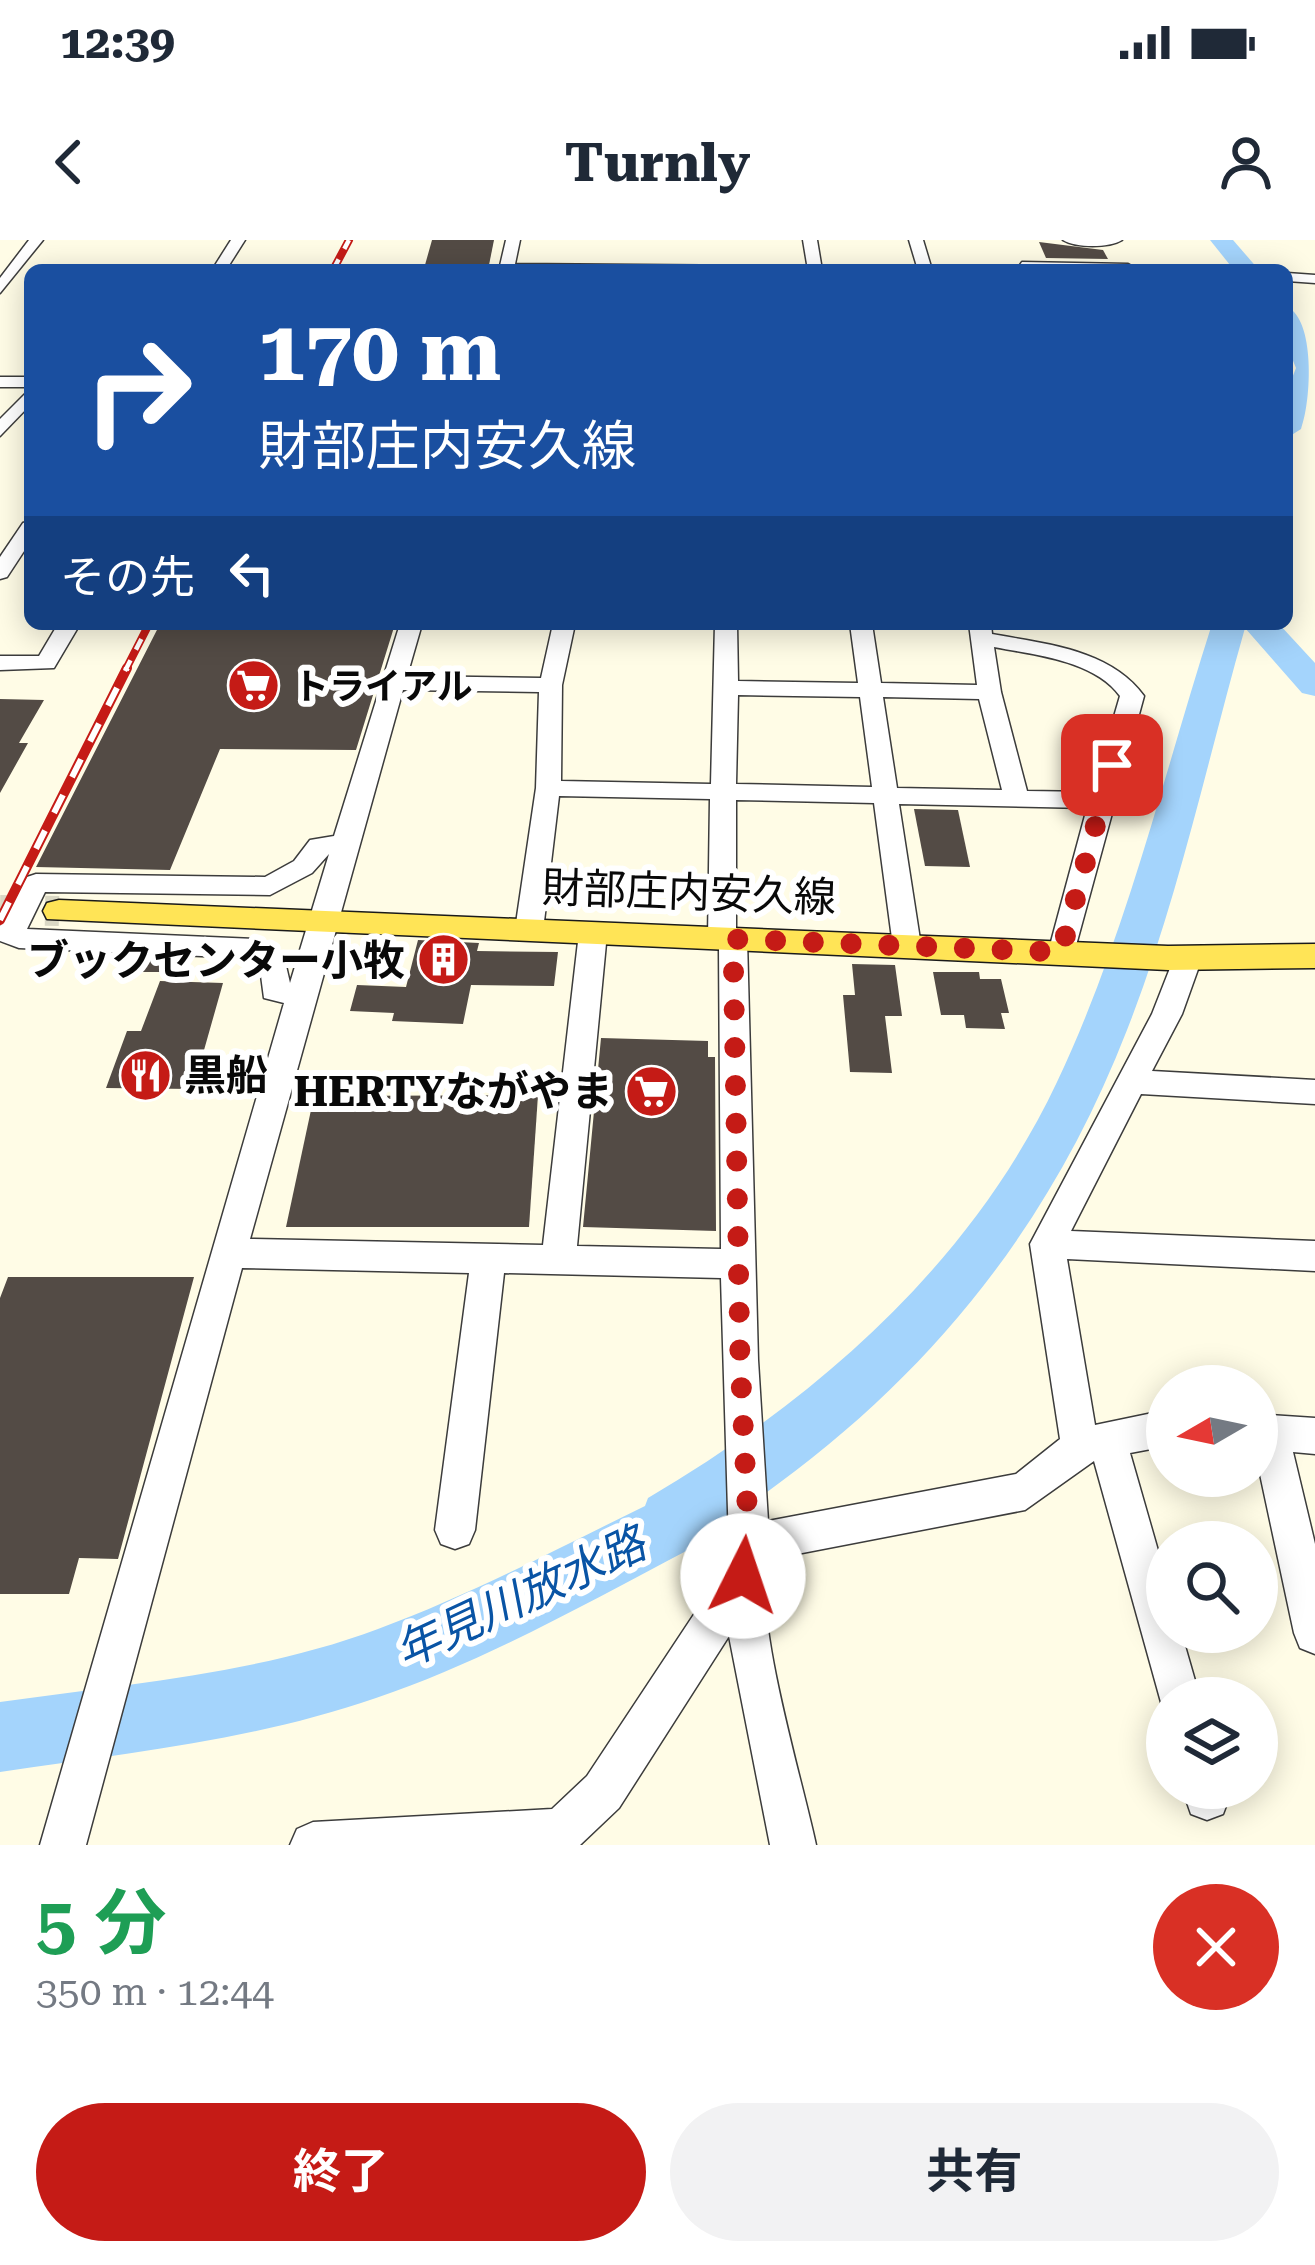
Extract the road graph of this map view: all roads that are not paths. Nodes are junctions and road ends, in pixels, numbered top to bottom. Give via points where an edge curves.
1 (36, 240) edge
2 (1070, 240) edge
3 (1115, 240) edge
4 (621, 262) edge
5 (588, 264) edge
6 (683, 264) edge
7 (0, 288) edge
8 (24, 401) edge
9 (0, 431) edge
10 (24, 536) edge
11 (0, 572) edge
12 (65, 630) edge
13 (409, 630) edge
14 (563, 630) edge
15 (726, 630) edge
16 (862, 630) edge
17 (981, 631) edge
18 (0, 663) edge
19 (394, 683) junction
20 (551, 685) junction
21 (727, 688) junction
22 (868, 690) junction
23 (989, 692) junction
24 (548, 788) junction
25 (722, 792) junction
26 (884, 794) junction
27 (1016, 797) junction
28 (1102, 800) junction
29 (345, 844) junction
30 (58, 911) tunnel mouth
31 (322, 920) junction
32 (529, 930) junction
33 (593, 933) junction
34 (728, 939) junction
35 (907, 946) junction
36 (1067, 953) junction
37 (1315, 956) edge
38 (1178, 958) junction
39 (301, 995) junction
40 (1130, 1082) junction
41 (1315, 1092) edge
42 (1047, 1244) junction
43 (230, 1253) junction
44 (1315, 1256) edge
45 (488, 1259) junction
46 (558, 1261) junction
47 (739, 1264) junction
48 (1146, 1432) edge
49 (1278, 1434) edge
50 (1315, 1436) edge
51 (1094, 1443) junction
52 (1278, 1491) edge
53 (455, 1530) dead end
54 (746, 1560) junction
55 (1315, 1633) edge
56 (1172, 1677) edge
57 (63, 1839) edge
58 (313, 1845) edge
59 (793, 1845) edge

1 - 7 street
2 - 3 street
4 - 5 street
4 - 6 street
8 - 9 street
10 - 11 street
12 - 18 street via 46,663
13 - 19 street
14 - 20 street
15 - 21 street
16 - 22 street
17 - 23 street
17 - 28 street via 1103,668 1127,684 1132,696
19 - 20 street
19 - 29 street
20 - 24 street
21 - 22 street
21 - 25 street
22 - 23 street
22 - 26 street
23 - 27 street
24 - 25 street
24 - 32 street
25 - 26 street
25 - 34 street
26 - 27 street
26 - 35 street
27 - 28 street
28 - 36 street
29 - 31 street
29 - 39 street via 319,846 303,867 270,886 36,883 10,934 255,949 274,964 274,991
30 - 31 main road, 財部庄内安久線
31 - 32 main road, 財部庄内安久線
31 - 39 street
32 - 33 main road, 財部庄内安久線
33 - 34 main road, 財部庄内安久線
33 - 46 street
34 - 35 main road, 財部庄内安久線
34 - 47 street
35 - 36 main road, 財部庄内安久線
36 - 38 main road, 財部庄内安久線
37 - 38 main road, 財部庄内安久線
38 - 40 street via 1167,1013
39 - 43 street
40 - 41 street
40 - 42 street
42 - 44 street
42 - 51 street
43 - 45 street
43 - 57 street
45 - 46 street
45 - 53 street
46 - 47 street
47 - 54 street
48 - 51 street
49 - 50 street
51 - 54 street via 1025,1491
51 - 56 street
52 - 55 street
54 - 58 street via 603,1792 562,1831
54 - 59 street via 751,1645

